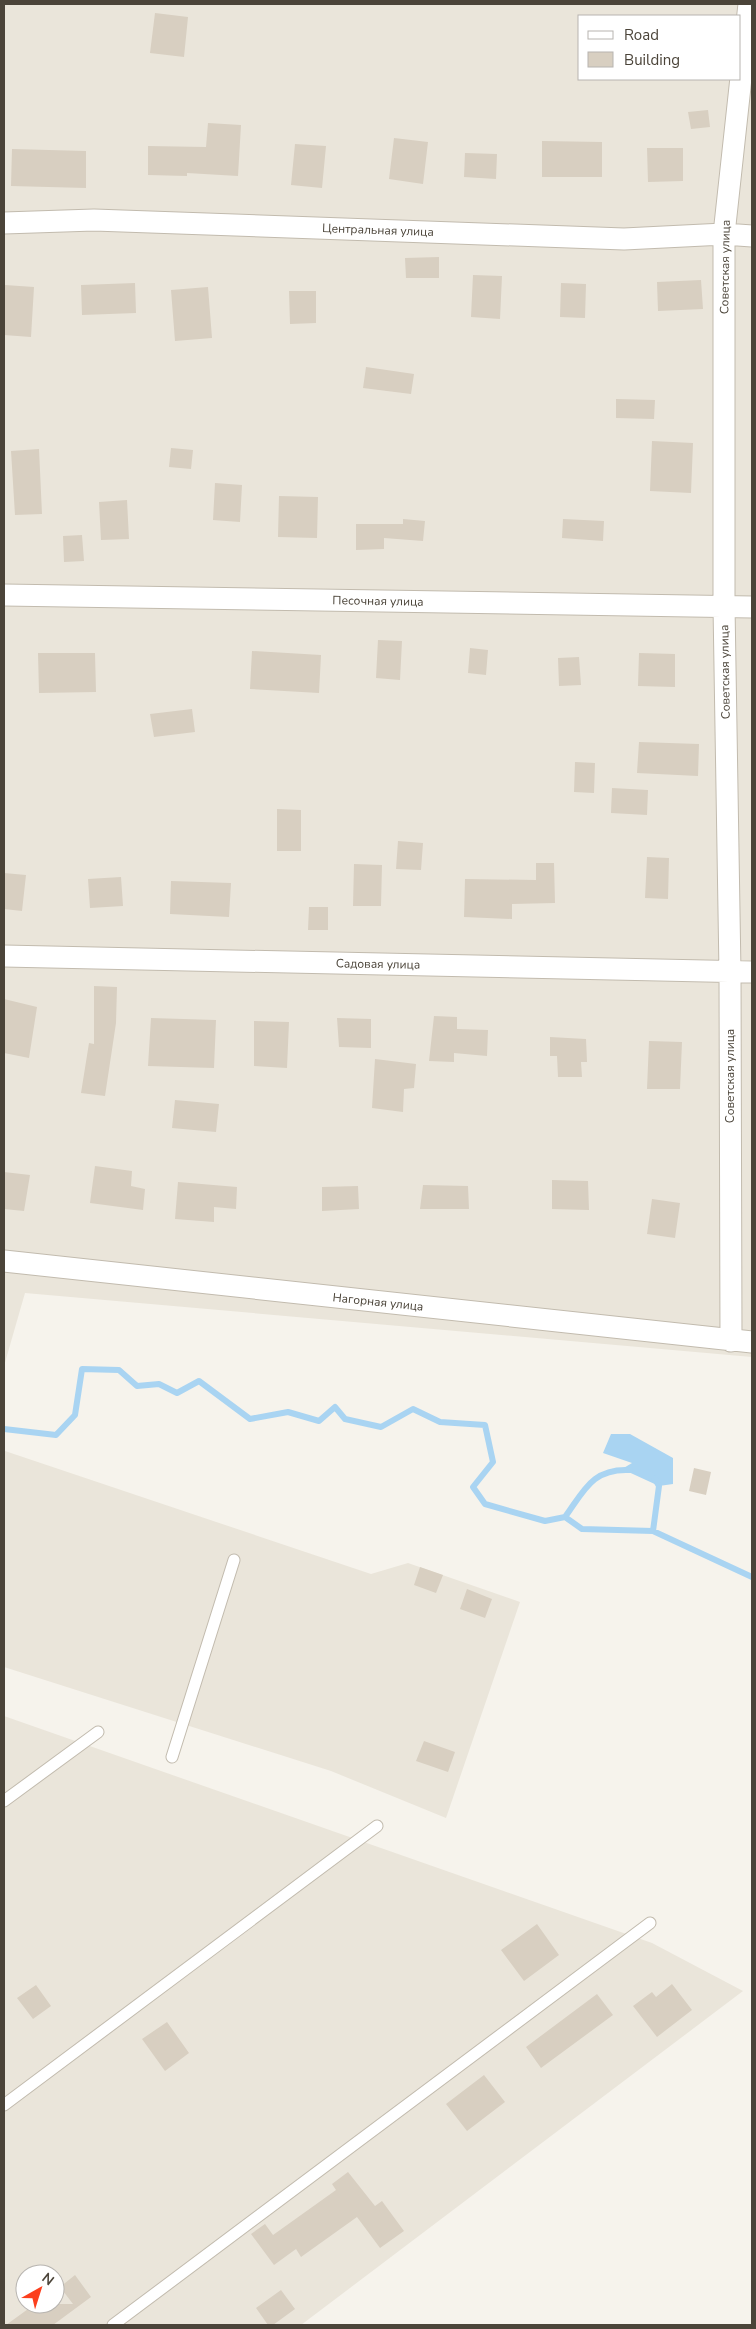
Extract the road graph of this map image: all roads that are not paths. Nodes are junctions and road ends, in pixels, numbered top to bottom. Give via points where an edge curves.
1 (749, 4) edge
2 (741, 78) edge
3 (741, 80) edge
4 (4, 222) edge
5 (724, 234) junction
6 (752, 236) edge
7 (4, 595) edge
8 (724, 606) junction
9 (752, 607) edge
10 (4, 956) edge
11 (730, 972) junction
12 (752, 972) edge
13 (4, 1260) edge
14 (742, 1341) edge
15 (234, 1560) dead end
16 (98, 1732) dead end
17 (172, 1756) dead end
18 (4, 1801) edge
19 (377, 1826) dead end
20 (650, 1923) dead end
21 (4, 2105) edge
22 (113, 2325) edge

1 - 2 street, Советская улица
3 - 5 street, Советская улица
4 - 5 street, Центральная улица via 94,220 624,239
5 - 6 street, Центральная улица
5 - 8 street, Советская улица
7 - 8 street, Песочная улица
8 - 9 street, Песочная улица
8 - 11 street, Советская улица
10 - 11 street, Садовая улица
11 - 12 street, Садовая улица
11 - 14 street, Советская улица
13 - 14 street, Нагорная улица
15 - 17 lane
16 - 18 lane
19 - 21 lane
20 - 22 lane

